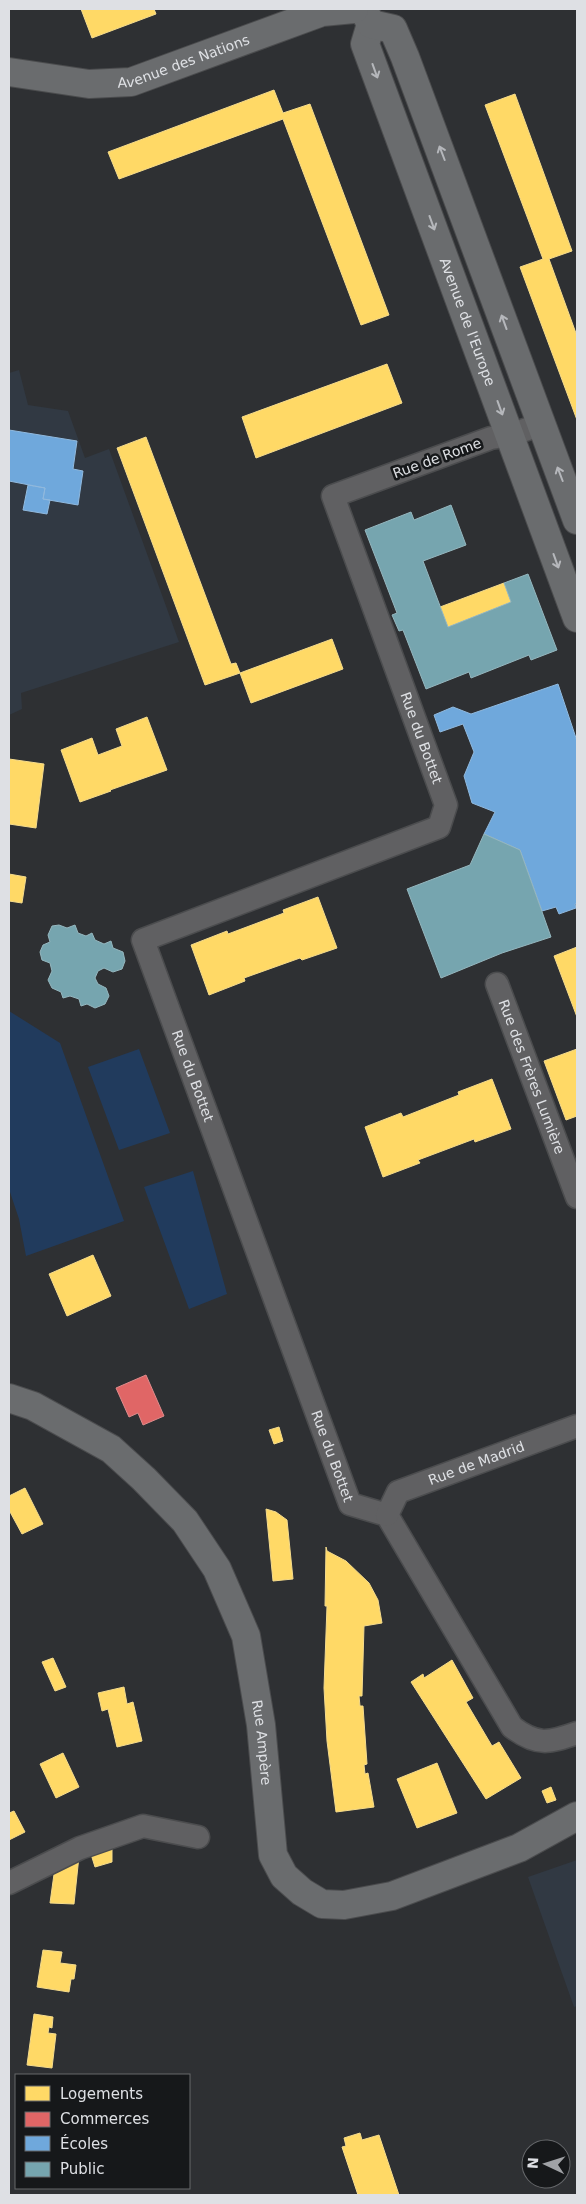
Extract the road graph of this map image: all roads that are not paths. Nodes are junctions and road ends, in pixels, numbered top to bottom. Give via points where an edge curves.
1 (363, 14) edge
2 (9, 72) edge
3 (542, 424) junction
4 (510, 435) junction
5 (333, 496) joint
6 (577, 520) edge
7 (577, 618) edge
8 (497, 984) dead end
9 (569, 1150) edge
10 (577, 1197) edge
11 (9, 1398) edge
12 (577, 1426) edge
13 (387, 1514) junction
14 (577, 1733) edge
15 (577, 1816) edge
16 (198, 1837) dead end
17 (9, 1883) edge

1 - 2 street, Avenue des Nations via 322,12 131,82 89,84
3 -> 1 street via 405,56 393,30
1 -> 4 street, Avenue de l'Europe via 365,44
3 - 4 street, Rue de Rome
6 -> 3 street
4 - 5 street, Rue de Rome via 491,438
4 -> 7 street, Avenue de l'Europe
5 - 13 street, Rue du Bottet via 446,805 439,827 143,940 350,1504
8 - 9 street, Rue des Frères Lumière
9 - 10 street, Rue des Frères Lumière
11 - 15 street, Rue Ampère via 33,1406 111,1449 184,1521 217,1569 246,1636 261,1725 273,1855 284,1876 302,1892 322,1904 344,1905 392,1896 519,1848
12 - 13 street, Rue de Madrid via 398,1492
13 - 14 street via 512,1727 525,1737 542,1742
16 - 17 street via 143,1826 80,1848

